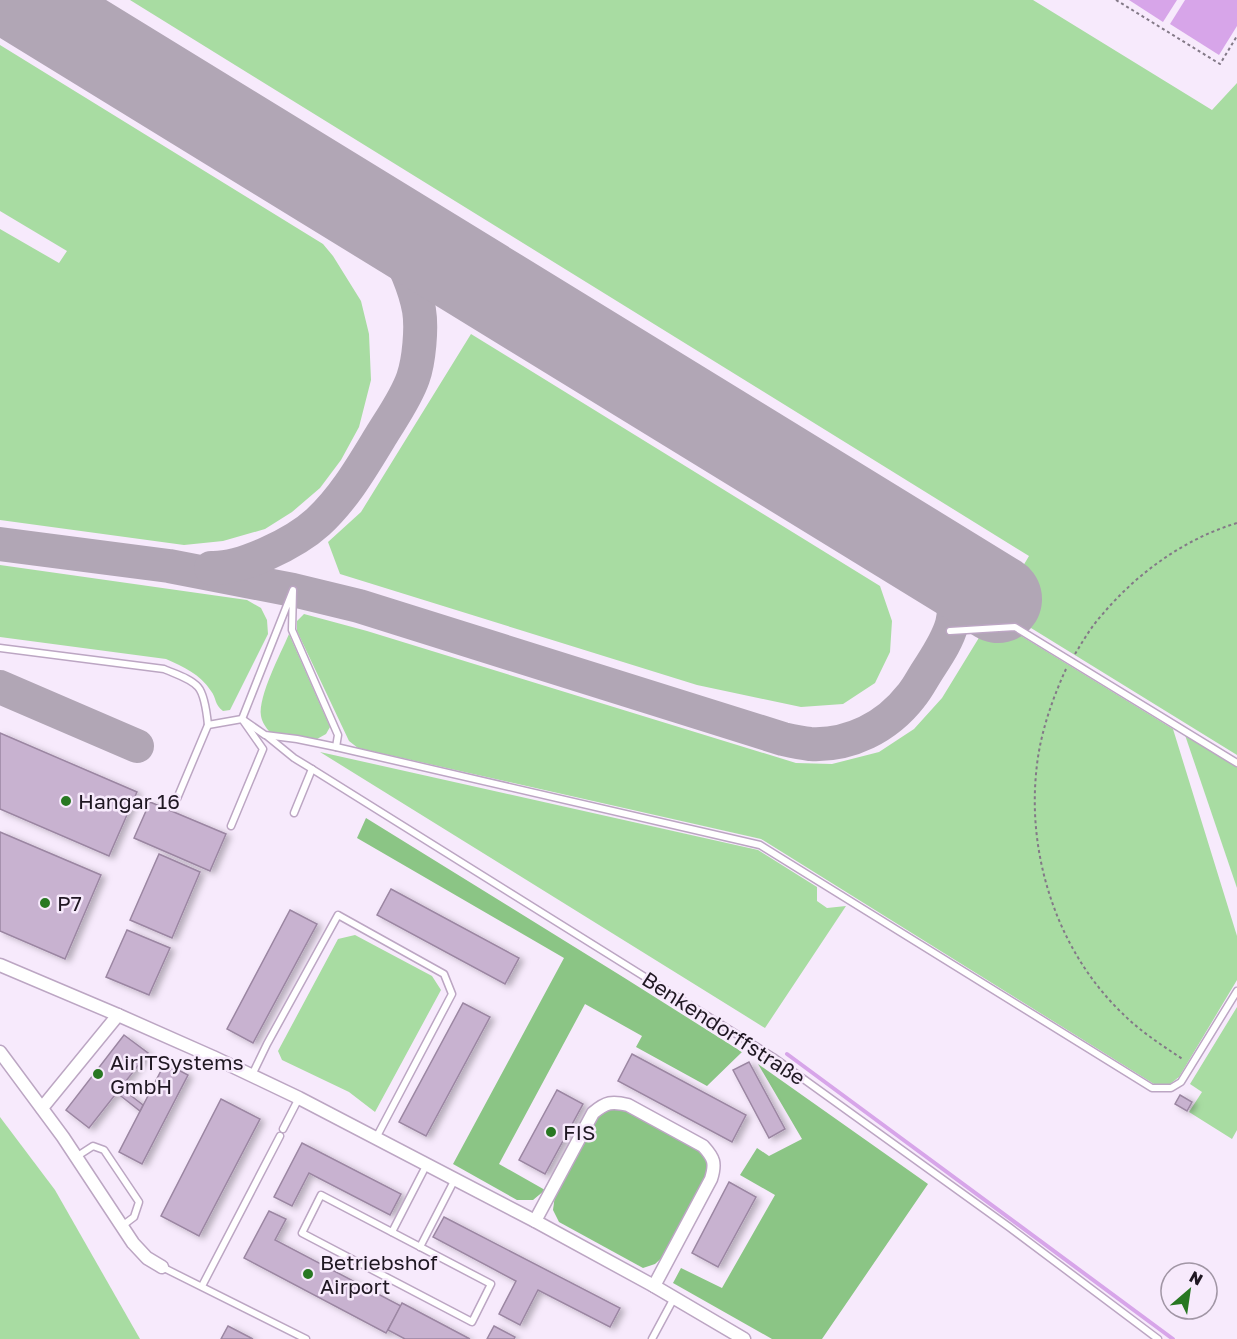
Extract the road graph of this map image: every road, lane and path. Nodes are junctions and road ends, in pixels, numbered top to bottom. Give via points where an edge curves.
1 (1116, 0) edge
2 (1237, 36) edge
3 (1237, 523) edge
4 (950, 631) dead end
5 (0, 648) edge
6 (1070, 661) junction
7 (242, 719) junction
8 (208, 725) junction
9 (265, 735) junction
10 (336, 747) junction
11 (1237, 763) edge
12 (312, 768) junction
13 (176, 801) dead end
14 (294, 813) dead end
15 (231, 826) dead end
16 (0, 965) edge
17 (1237, 991) edge
18 (118, 1015) junction
19 (0, 1052) edge
20 (1192, 1065) junction
21 (252, 1075) junction
22 (299, 1098) junction
23 (42, 1108) junction
24 (284, 1129) dead end
25 (280, 1136) dead end
26 (376, 1138) junction
27 (76, 1157) junction
28 (427, 1164) junction
29 (455, 1179) junction
30 (535, 1221) junction
31 (122, 1226) junction
32 (392, 1232) junction
33 (420, 1247) junction
34 (162, 1267) joint
35 (654, 1286) junction
36 (202, 1287) junction
37 (674, 1298) junction
38 (306, 1339) edge
39 (652, 1339) edge
40 (744, 1339) edge
41 (1158, 1339) edge

1 - 2 path via 1220,64
3 - 6 path via 1181,547 1138,579 1100,616
4 - 6 lane via 1015,627
5 - 8 lane via 164,669 199,688
6 - 11 lane
6 - 20 path via 1048,715 1036,772 1035,830 1047,888 1070,942 1102,991 1143,1032
7 - 8 lane
7 - 9 lane, Benkendorffstraße
7 - 10 lane via 293,590 292,630 338,735
7 - 15 lane via 263,749
8 - 13 lane
9 - 10 lane
9 - 12 lane, Benkendorffstraße
10 - 20 lane via 760,845 1152,1088 1172,1088
12 - 14 lane
12 - 41 lane, Benkendorffstraße via 773,1057
16 - 18 street
17 - 20 lane
18 - 21 street
18 - 23 street
19 - 23 street
21 - 22 street
21 - 26 lane via 338,915 444,974 452,994
22 - 24 lane
22 - 26 street
23 - 27 street
25 - 36 lane
26 - 28 street
27 - 31 street
27 - 31 lane via 93,1146 104,1150 139,1202 134,1217
28 - 29 street
28 - 32 lane
29 - 30 street
29 - 33 lane
30 - 35 street
30 - 35 street via 593,1113 602,1106 615,1102 628,1105 666,1125 703,1146 715,1167
31 - 34 street via 140,1251
32 - 33 lane
32 - 33 lane via 321,1195 302,1233 472,1322 491,1284
34 - 36 lane
35 - 37 street
36 - 38 lane
37 - 39 lane
37 - 40 street

